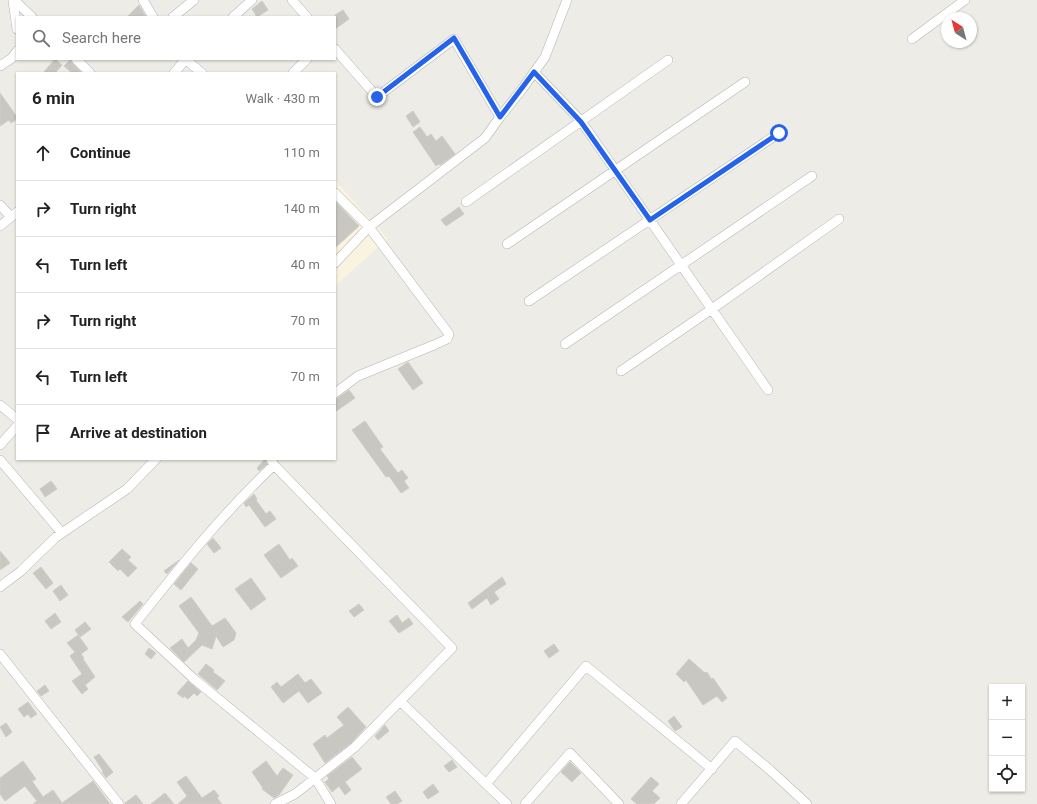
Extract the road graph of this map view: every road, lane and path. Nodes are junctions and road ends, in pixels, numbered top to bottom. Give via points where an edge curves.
1 (143, 0) edge
2 (194, 0) edge
3 (252, 0) edge
4 (292, 0) edge
5 (567, 0) edge
6 (965, 0) edge
7 (13, 1) edge
8 (31, 16) edge
9 (152, 16) edge
10 (174, 16) edge
11 (234, 16) edge
12 (306, 16) edge
13 (16, 22) edge
14 (912, 39) dead end
15 (336, 50) edge
16 (16, 52) edge
17 (77, 60) edge
18 (185, 60) edge
19 (187, 60) edge
20 (306, 60) edge
21 (668, 60) dead end
22 (0, 66) edge
23 (89, 72) edge
24 (175, 72) edge
25 (201, 72) edge
26 (295, 72) edge
27 (534, 72) junction
28 (745, 82) dead end
29 (500, 117) junction
30 (581, 122) junction
31 (779, 133) dead end
32 (615, 170) junction
33 (812, 176) dead end
34 (336, 194) edge
35 (466, 202) dead end
36 (0, 205) edge
37 (14, 214) edge
38 (839, 219) dead end
39 (650, 220) junction
40 (0, 226) edge
41 (369, 227) junction
42 (507, 244) dead end
43 (336, 262) edge
44 (681, 265) junction
45 (529, 301) dead end
46 (712, 310) junction
47 (565, 344) dead end
48 (622, 371) dead end
49 (768, 390) dead end
50 (336, 392) edge
51 (0, 405) edge
52 (16, 418) edge
53 (16, 427) edge
54 (0, 445) edge
55 (0, 460) edge
56 (155, 460) edge
57 (273, 462) edge
58 (62, 533) junction
59 (0, 587) edge
60 (0, 654) edge
61 (400, 701) junction
62 (712, 768) junction
63 (315, 778) junction
64 (486, 784) junction
65 (119, 804) edge
66 (275, 804) edge
67 (331, 804) edge
68 (507, 804) edge
69 (525, 804) edge
70 (619, 804) edge
71 (682, 804) edge
72 (807, 804) edge

1 - 9 street
2 - 10 street
3 - 11 street
4 - 12 street
5 - 27 street via 545,57
6 - 14 street
7 - 8 street
7 - 13 street
15 - 29 street via 377,97 454,38
16 - 22 street
17 - 23 street
18 - 24 street
19 - 25 street
20 - 26 street
21 - 30 street
27 - 29 street
27 - 30 street
28 - 32 street
29 - 41 street via 485,138
30 - 32 street
30 - 35 street
31 - 39 street
32 - 39 street
32 - 42 street
33 - 44 street
34 - 41 street
36 - 37 street
37 - 40 street
38 - 46 street
39 - 44 street
39 - 45 street
41 - 43 street
41 - 50 street via 449,334 447,339 358,376
44 - 46 street
44 - 47 street
46 - 48 street
46 - 49 street
51 - 52 street
53 - 54 street
55 - 58 street
56 - 58 street via 127,489
57 - 61 street via 452,648
57 - 63 street via 201,541 135,624 194,679
58 - 59 street
60 - 65 street
61 - 63 street via 355,747
61 - 64 street
62 - 64 street via 586,666
62 - 71 street
62 - 72 street via 735,741
63 - 66 street via 295,794
63 - 67 street
64 - 68 street
69 - 70 street via 570,753

